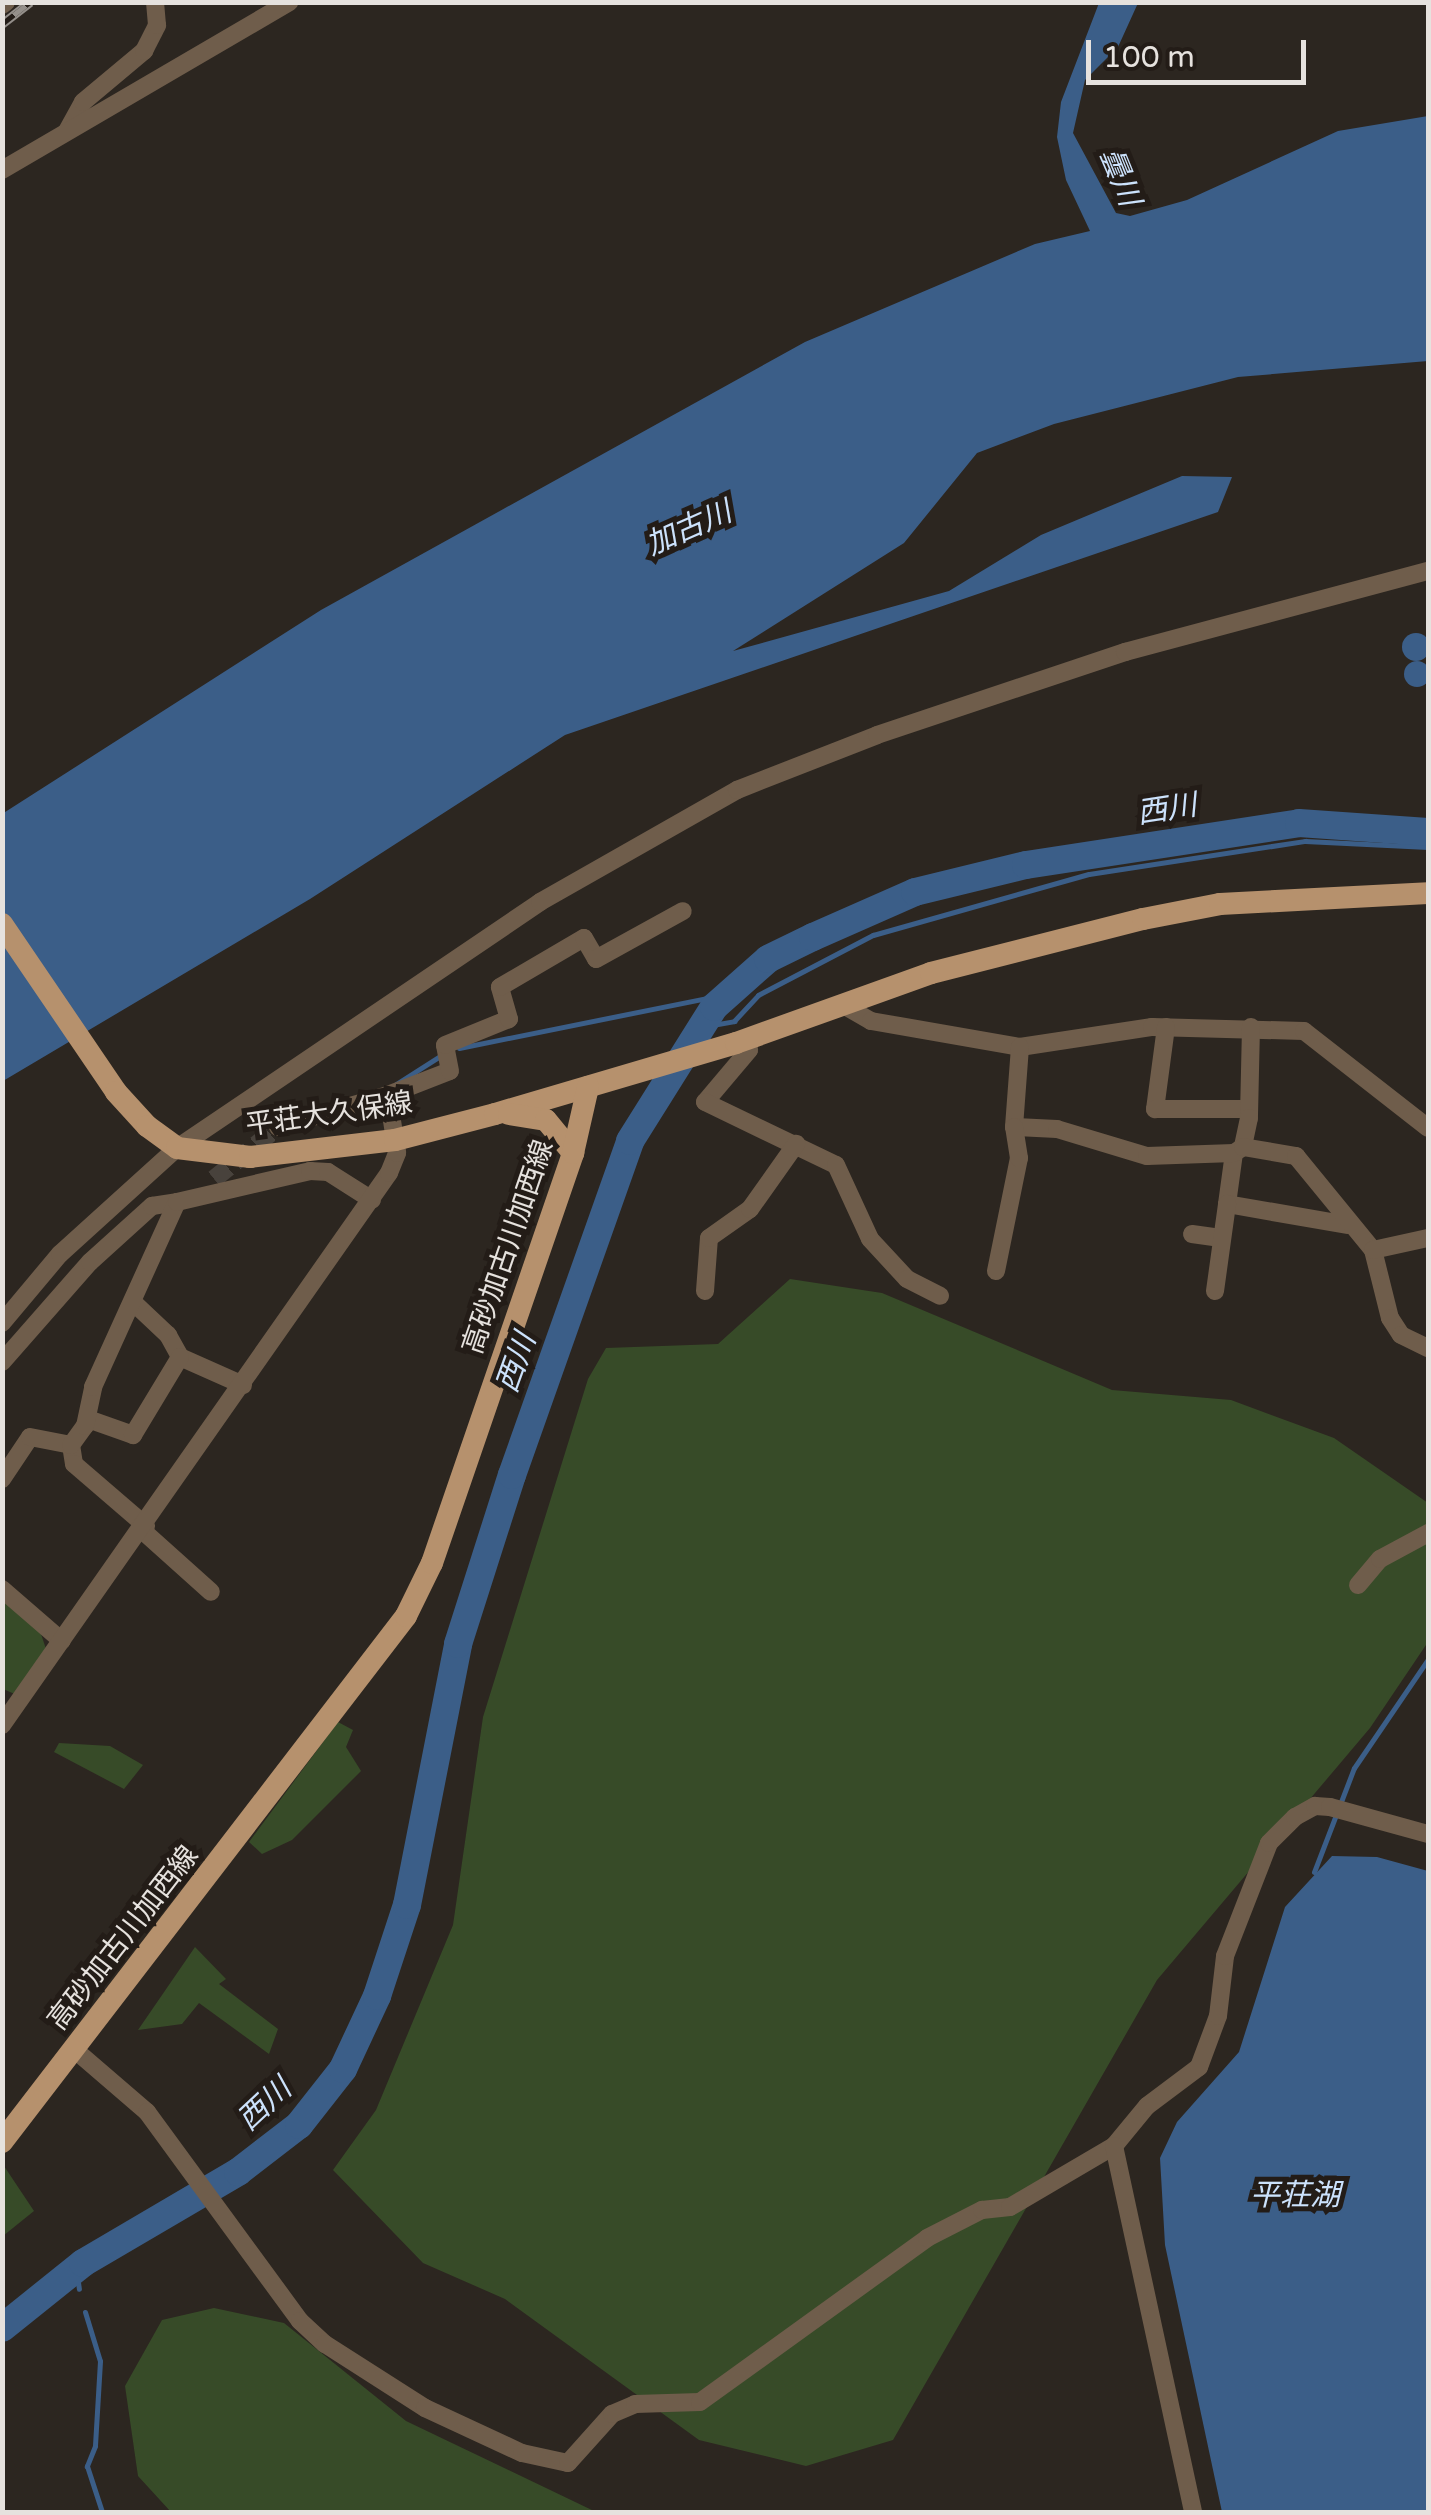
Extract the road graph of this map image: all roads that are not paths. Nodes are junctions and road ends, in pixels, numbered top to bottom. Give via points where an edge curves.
1 (156, 2) edge
2 (290, 2) edge
3 (67, 131) junction
4 (2, 170) edge
5 (1428, 571) edge
6 (1428, 894) edge
7 (682, 911) dead end
8 (2, 924) edge
9 (845, 1006) junction
10 (1166, 1027) junction
11 (1250, 1027) junction
12 (740, 1042) junction
13 (1020, 1047) junction
14 (588, 1087) junction
15 (388, 1096) junction
16 (1249, 1109) junction
17 (495, 1114) junction
18 (278, 1127) tunnel mouth
19 (1014, 1127) junction
20 (1428, 1128) edge
21 (394, 1140) junction
22 (796, 1144) junction
23 (172, 1145) junction
24 (1238, 1150) junction
25 (573, 1154) junction
26 (214, 1179) tunnel mouth
27 (372, 1200) junction
28 (184, 1201) junction
29 (1228, 1204) junction
30 (1348, 1224) junction
31 (1192, 1234) dead end
32 (1221, 1238) junction
33 (1428, 1238) edge
34 (1374, 1250) junction
35 (996, 1271) dead end
36 (1215, 1290) dead end
37 (706, 1292) dead end
38 (940, 1296) dead end
39 (134, 1303) junction
40 (2, 1323) edge
41 (1428, 1348) edge
42 (180, 1357) junction
43 (2, 1362) edge
44 (243, 1384) junction
45 (88, 1419) junction
46 (71, 1445) junction
47 (2, 1479) edge
48 (144, 1528) junction
49 (1428, 1532) edge
50 (1358, 1585) dead end
51 (2, 1588) edge
52 (211, 1592) dead end
53 (62, 1641) junction
54 (2, 1726) edge
55 (1428, 1834) edge
56 (75, 2050) junction
57 (2, 2142) edge
58 (1114, 2146) junction
59 (1193, 2512) edge

1 - 3 street via 157,25 144,51 83,102
2 - 3 street
3 - 4 street
5 - 23 street via 1125,652 859,741 736,790 540,902
6 - 9 main road via 1220,904 1162,915 931,973
7 - 15 street via 596,959 584,938 500,987 509,1019 445,1045 450,1071
8 - 23 main road via 116,1092
9 - 12 main road
9 - 13 street via 864,1019
10 - 11 street
10 - 13 street
10 - 16 street via 1155,1109
11 - 16 street
11 - 20 street via 1304,1031
12 - 14 main road
12 - 22 street via 749,1050 704,1102
13 - 19 street
14 - 17 main road, 平荘大久保線
14 - 25 main road, 高砂加古川加西線
15 - 18 street
15 - 21 street
16 - 24 street
17 - 21 main road, 平荘大久保線
17 - 25 main road via 546,1120
19 - 24 street via 1057,1129 1147,1156
19 - 35 street via 1020,1158
21 - 23 main road, 平荘大久保線 via 250,1158
21 - 27 street via 395,1163
22 - 37 street via 750,1209 709,1238
22 - 38 street via 836,1165 870,1239 907,1278
23 - 40 street via 60,1254
24 - 29 street
24 - 30 street via 1296,1156
25 - 56 main road, 高砂加古川加西線 via 432,1563 406,1616
26 - 28 street
27 - 28 street via 328,1172 310,1171
27 - 44 street
28 - 39 street
28 - 43 street via 152,1206
29 - 30 street
29 - 32 street
30 - 34 street
31 - 32 street
32 - 36 street
33 - 34 street
34 - 41 street via 1390,1318 1401,1335
39 - 42 street via 168,1335
39 - 45 street via 93,1388
42 - 44 street
42 - 45 street via 133,1436
44 - 48 street
45 - 46 street
46 - 47 street via 30,1436
46 - 48 street via 74,1464
48 - 52 street
48 - 53 street
49 - 50 street via 1380,1559
51 - 53 street
53 - 54 street
55 - 58 street via 1315,1806 1269,1842 1224,1956 1218,2016 1199,2067 1147,2106
56 - 57 main road, 高砂加古川加西線
56 - 58 street via 147,2112 300,2321 357,2370 522,2453 568,2463 612,2414 636,2404 700,2402 927,2238 982,2210 1038,2193
58 - 59 street

